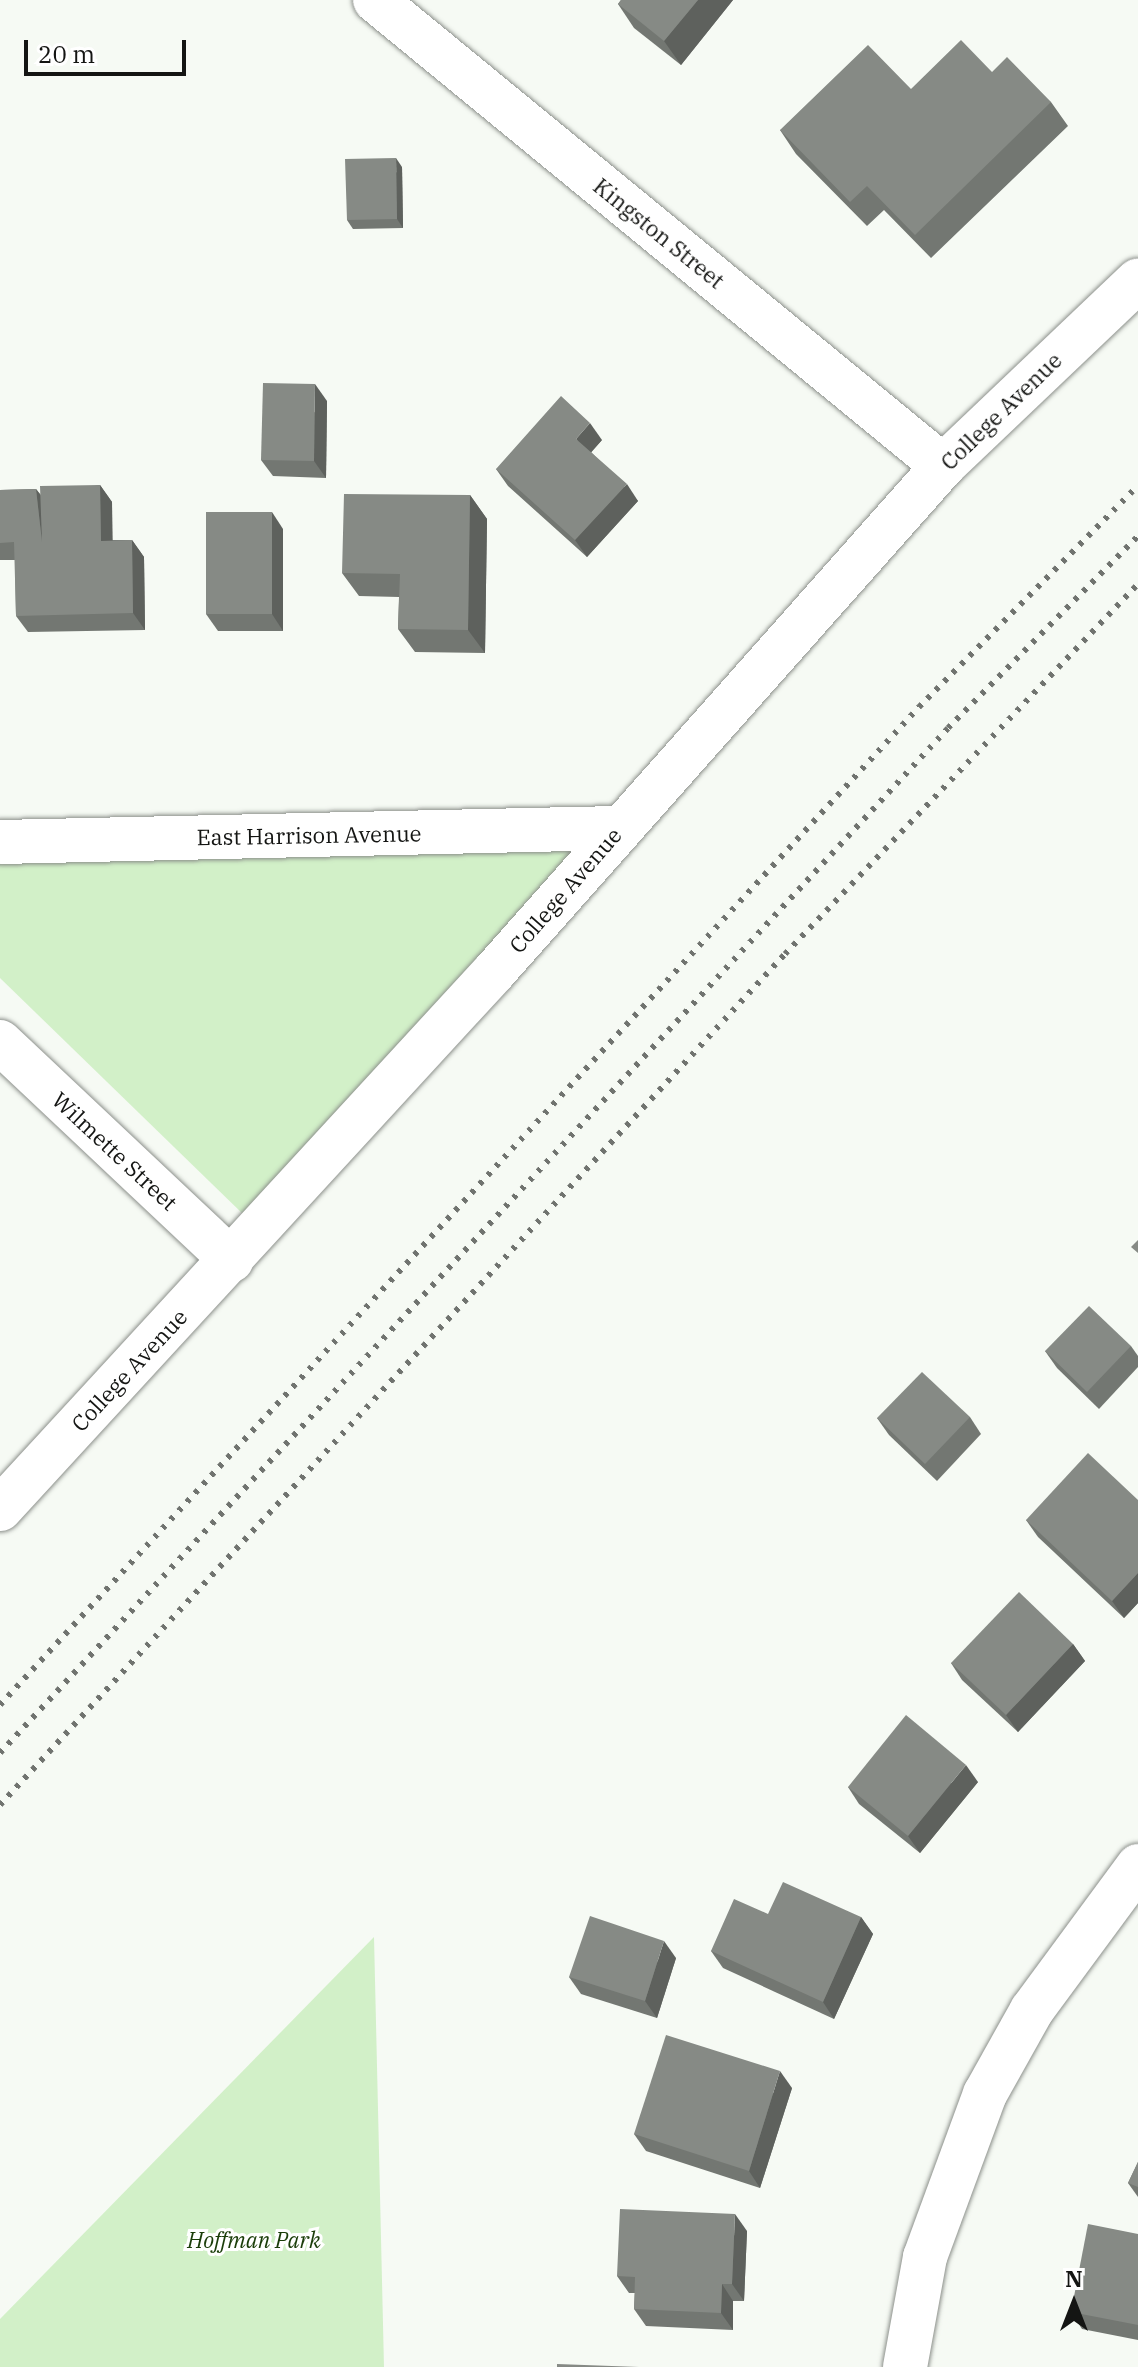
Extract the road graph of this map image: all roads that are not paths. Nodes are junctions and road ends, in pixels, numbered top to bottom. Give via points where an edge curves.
1 (375, 0) edge
2 (1138, 280) edge
3 (943, 466) junction
4 (618, 828) junction
5 (0, 842) edge
6 (0, 1042) edge
7 (231, 1260) junction
8 (0, 1509) edge
9 (1138, 1866) edge
10 (905, 2367) edge

1 - 3 street, Kingston Street
2 - 3 street, College Avenue
3 - 4 street, College Avenue
4 - 5 street, East Harrison Avenue
4 - 7 street, College Avenue
6 - 7 street, Wilmette Street
7 - 8 street, College Avenue
9 - 10 street via 1032,2010 985,2094 925,2257

